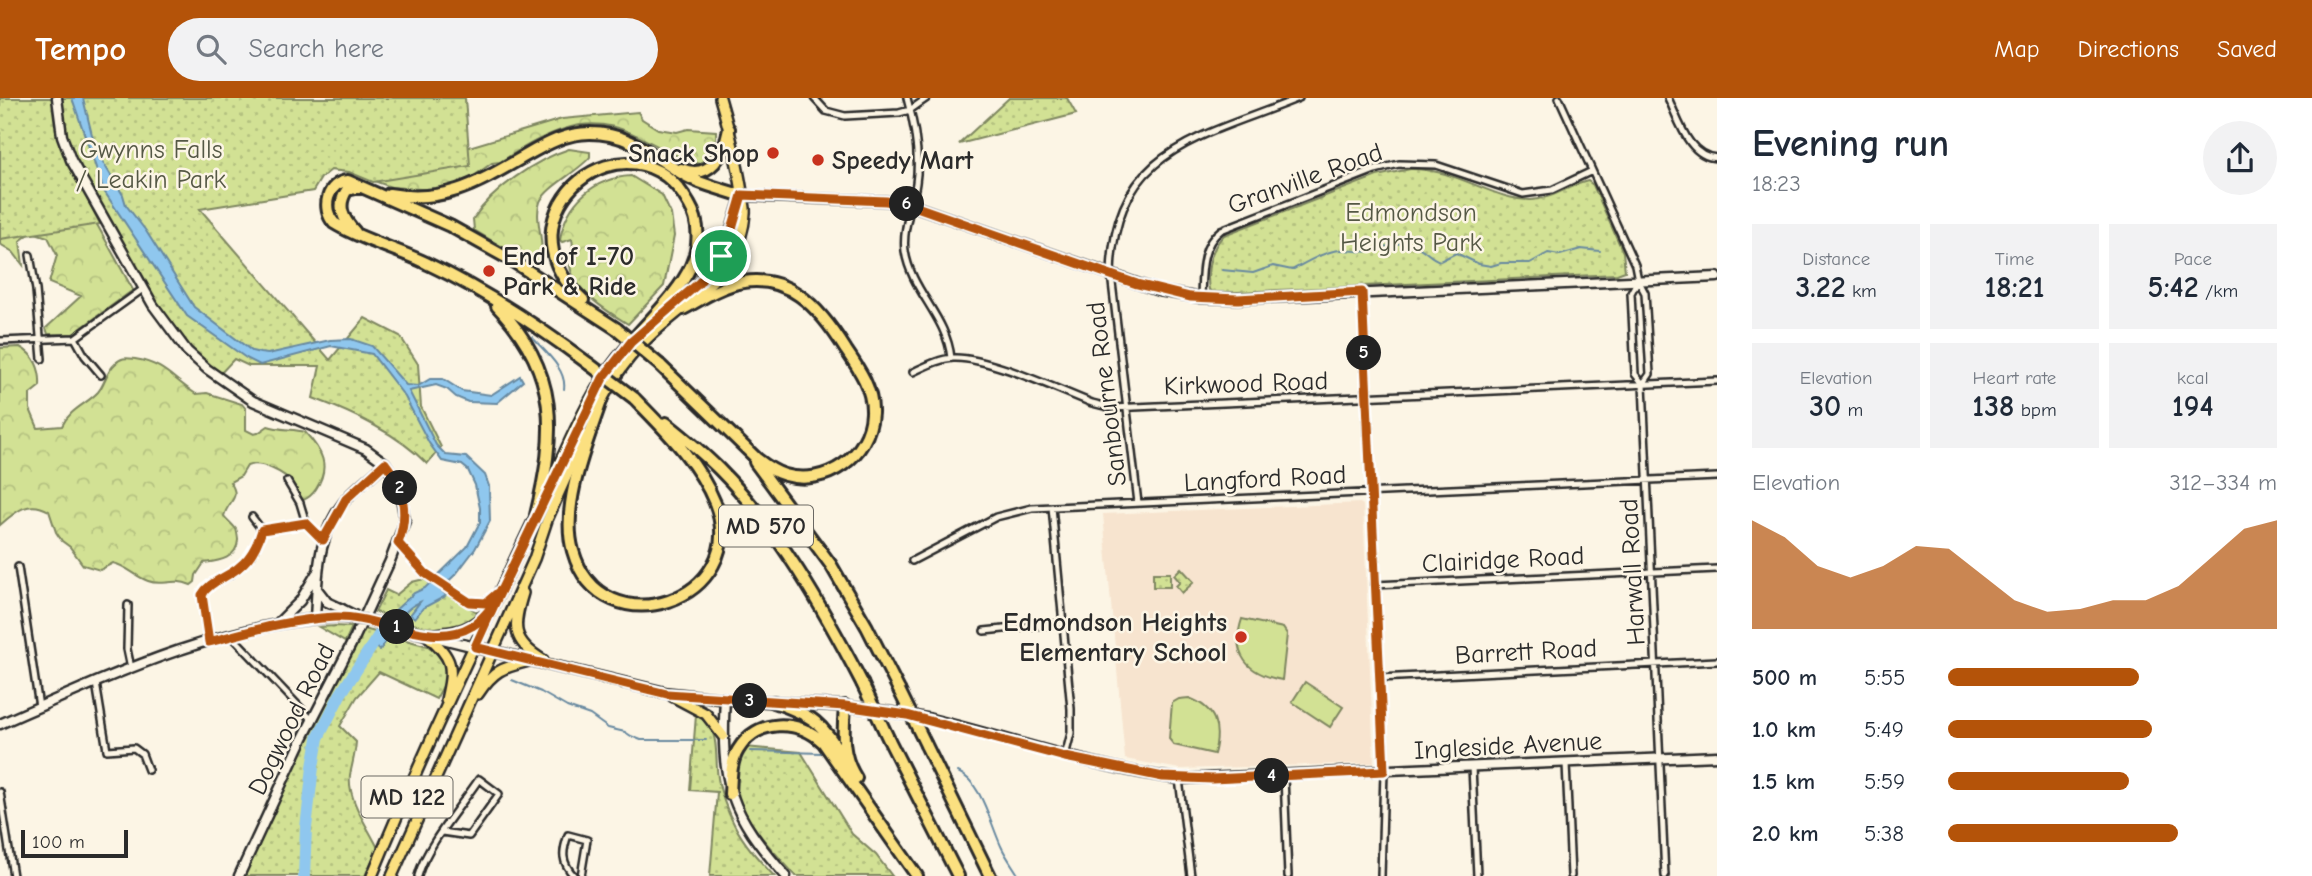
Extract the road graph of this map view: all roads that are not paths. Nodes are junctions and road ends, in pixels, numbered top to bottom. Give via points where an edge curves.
1 (57, 98) edge
2 (720, 98) edge
3 (814, 98) edge
4 (906, 98) edge
5 (927, 98) edge
6 (1299, 98) edge
7 (1559, 98) edge
8 (1668, 98) edge
9 (910, 110) junction
10 (729, 130) junction
11 (1717, 158) edge
12 (670, 164) junction
13 (1592, 171) junction
14 (368, 189) junction
15 (742, 195) junction
16 (911, 205) junction
17 (30, 255) dead end
18 (1111, 274) junction
19 (1717, 277) edge
20 (1638, 280) junction
21 (143, 289) junction
22 (1362, 292) junction
23 (485, 294) junction
24 (1201, 298) junction
25 (683, 309) junction
26 (617, 329) junction
27 (75, 338) junction
28 (40, 340) junction
29 (0, 341) edge
30 (631, 342) junction
31 (951, 358) junction
32 (43, 359) dead end
33 (913, 372) dead end
34 (101, 375) dead end
35 (1717, 381) edge
36 (1643, 384) junction
37 (1366, 397) junction
38 (634, 398) junction
39 (601, 401) junction
40 (1126, 408) junction
41 (732, 434) junction
42 (385, 463) junction
43 (1717, 477) edge
44 (1647, 480) junction
45 (287, 481) dead end
46 (1371, 492) junction
47 (1138, 503) junction
48 (1052, 507) junction
49 (536, 515) junction
50 (252, 517) dead end
51 (306, 523) junction
52 (262, 530) junction
53 (323, 540) junction
54 (398, 543) junction
55 (534, 559) junction
56 (912, 561) dead end
57 (18, 567) dead end
58 (1717, 569) edge
59 (317, 572) junction
60 (1651, 572) junction
61 (1375, 585) junction
62 (317, 588) junction
63 (501, 590) junction
64 (495, 603) junction
65 (128, 605) dead end
66 (340, 613) junction
67 (315, 618) junction
68 (278, 624) junction
69 (1063, 624) junction
70 (984, 631) dead end
71 (423, 634) junction
72 (232, 636) junction
73 (209, 642) junction
74 (475, 647) junction
75 (492, 651) junction
76 (530, 660) junction
77 (1717, 661) edge
78 (1656, 664) junction
79 (554, 667) junction
80 (131, 668) junction
81 (1379, 678) junction
82 (96, 683) junction
83 (667, 694) junction
84 (725, 699) junction
85 (775, 702) junction
86 (845, 706) junction
87 (39, 707) junction
88 (466, 713) junction
89 (442, 719) junction
90 (312, 720) junction
91 (0, 724) edge
92 (723, 736) junction
93 (1717, 756) edge
94 (1065, 757) junction
95 (1660, 759) junction
96 (1566, 763) junction
97 (1472, 767) junction
98 (849, 768) junction
99 (148, 770) dead end
100 (1384, 771) junction
101 (1284, 776) junction
102 (1179, 779) junction
103 (0, 792) edge
104 (730, 794) junction
105 (442, 832) junction
106 (13, 876) edge
107 (239, 876) edge
108 (372, 876) edge
109 (392, 876) edge
110 (418, 876) edge
111 (574, 876) edge
112 (581, 876) edge
113 (786, 876) edge
114 (917, 876) edge
115 (958, 876) edge
116 (990, 876) edge
117 (1191, 876) edge
118 (1288, 876) edge
119 (1381, 876) edge
120 (1478, 876) edge
121 (1571, 876) edge
122 (1665, 876) edge

1 - 21 street via 71,160
2 - 10 main road, MD 122
3 - 9 street via 826,111 845,116
4 - 9 street
5 - 9 street
6 - 18 street, Sanbourne Road via 1180,145 1153,166 1119,215
7 - 13 street, Harwall Road
8 - 11 street via 1695,149
9 - 16 street via 917,174
10 - 12 highway via 723,153 713,166 697,172
10 - 15 main road, MD 122
12 - 14 highway via 625,139 589,133 552,141 472,186 442,195 411,197
12 - 15 highway via 698,182
13 - 20 street, Harwall Road
13 - 24 street, Granville Road via 1534,194 1513,192 1436,165 1411,163 1374,170 1221,230 1206,248
14 - 23 highway, MD 570 via 342,181 326,204 328,216 334,223 430,264
14 - 26 highway, MD 570 via 492,249
15 - 16 street
15 - 25 main road, MD 122 via 746,212 733,253 719,275
15 - 30 main road, MD 122 via 727,242 711,270
16 - 18 street
16 - 31 street via 904,240 908,263 947,336
17 - 28 street
18 - 24 street
18 - 40 street, Sanbourne Road
19 - 20 street
20 - 22 street
20 - 36 street, Harwall Road via 1644,293 1650,374
20 - 36 street, Harwall Road via 1631,293 1635,374
21 - 27 street
21 - 42 street via 179,342 207,369 253,401 355,443
22 - 24 street
22 - 37 street
23 - 38 highway, MD 570, bridge via 545,331
23 - 49 highway via 524,339 545,388 550,449
25 - 39 main road, MD 122 via 638,349
25 - 41 highway via 742,282 786,287 824,317 869,388 872,419 861,446 839,468 822,475 799,478 772,471
26 - 30 highway via 565,281 551,233 558,207 572,187 590,172 624,163 650,168 679,187 692,208 697,233 695,256 685,277
26 - 41 highway, MD 570, bridge
27 - 28 street
27 - 34 street
28 - 29 street
28 - 32 street
30 - 49 main road, MD 122 via 593,396
31 - 33 street, Kirkwood Road
31 - 40 street, Kirkwood Road via 985,363 1102,406
35 - 36 street, Kirkwood Road
36 - 37 street, Kirkwood Road
36 - 44 street, Harwall Road
37 - 40 street, Kirkwood Road
37 - 46 street
38 - 39 highway via 699,473 716,504 721,530 716,556 703,580 682,596 656,606 627,604 601,592 583,574 573,552 570,524 575,486
38 - 115 highway, MD 570, bridge via 731,481 807,584
39 - 55 main road, MD 122
40 - 47 street, Sanbourne Road
41 - 116 highway, MD 570, bridge via 831,565 867,627
42 - 53 street via 346,499
42 - 54 street, Dogwood Road via 400,485 405,521
43 - 44 street, Langford Road
44 - 46 street, Langford Road
44 - 60 street, Harwall Road
45 - 51 street
46 - 47 street, Langford Road
46 - 61 street
47 - 48 street, Langford Road
48 - 56 street, Langford Road via 1019,509 996,517
48 - 69 street
49 - 63 main road, MD 122
50 - 52 street
51 - 52 street
51 - 53 street
52 - 73 street via 249,560 205,589 202,600
53 - 59 street
54 - 63 street via 433,579 469,602 482,604
54 - 90 street, Dogwood Road
55 - 75 main road, MD 122
55 - 79 main road via 518,609 516,632 530,652
57 - 87 street
58 - 60 street, Clairidge Road
59 - 62 street
59 - 68 street via 300,601
60 - 61 street, Clairidge Road
60 - 78 street, Harwall Road
61 - 81 street
62 - 66 street
62 - 67 street
63 - 64 main road, MD 122
64 - 71 main road via 472,627
64 - 74 main road, MD 122
65 - 80 street
66 - 67 street
66 - 71 street, bridge
67 - 68 street
68 - 72 street
69 - 70 street
69 - 94 street via 1072,725
71 - 74 street
71 - 89 main road via 446,653 452,667
72 - 73 street
72 - 90 street
73 - 80 street
74 - 75 main road, Ingleside Avenue
74 - 89 main road, MD 122
75 - 76 main road, Ingleside Avenue
75 - 88 main road, MD 122
76 - 79 main road, Ingleside Avenue
76 - 88 main road via 492,674
77 - 78 street, Barrett Road
78 - 81 street, Barrett Road
78 - 95 street, Harwall Road
79 - 83 main road, Ingleside Avenue
80 - 82 street
81 - 100 street
82 - 87 street
82 - 99 street via 107,750 134,748 142,754
83 - 84 main road, Ingleside Avenue
83 - 92 main road via 706,714
84 - 85 main road, Ingleside Avenue
84 - 92 street
85 - 86 main road, Ingleside Avenue
85 - 98 highway via 818,723
86 - 94 street, Ingleside Avenue via 936,721
86 - 98 highway via 843,742
87 - 91 street
88 - 109 main road, MD 122
89 - 108 main road, MD 122
90 - 107 street, Dogwood Road
92 - 104 street
93 - 95 street, Ingleside Avenue
94 - 102 street, Ingleside Avenue
95 - 96 street, Ingleside Avenue
95 - 122 street, Harwall Road
96 - 97 street, Ingleside Avenue
96 - 121 street
97 - 100 street, Ingleside Avenue
97 - 120 street
98 - 114 highway
100 - 101 street, Ingleside Avenue
100 - 119 street
101 - 102 street, Ingleside Avenue
101 - 118 street
102 - 117 street
103 - 106 street
104 - 113 street via 752,836
104 - 114 highway via 735,758 751,736 779,724 807,730 823,742
105 - 105 street via 479,779 499,794 469,836
105 - 110 street
111 - 112 street via 562,854 568,835 587,840

